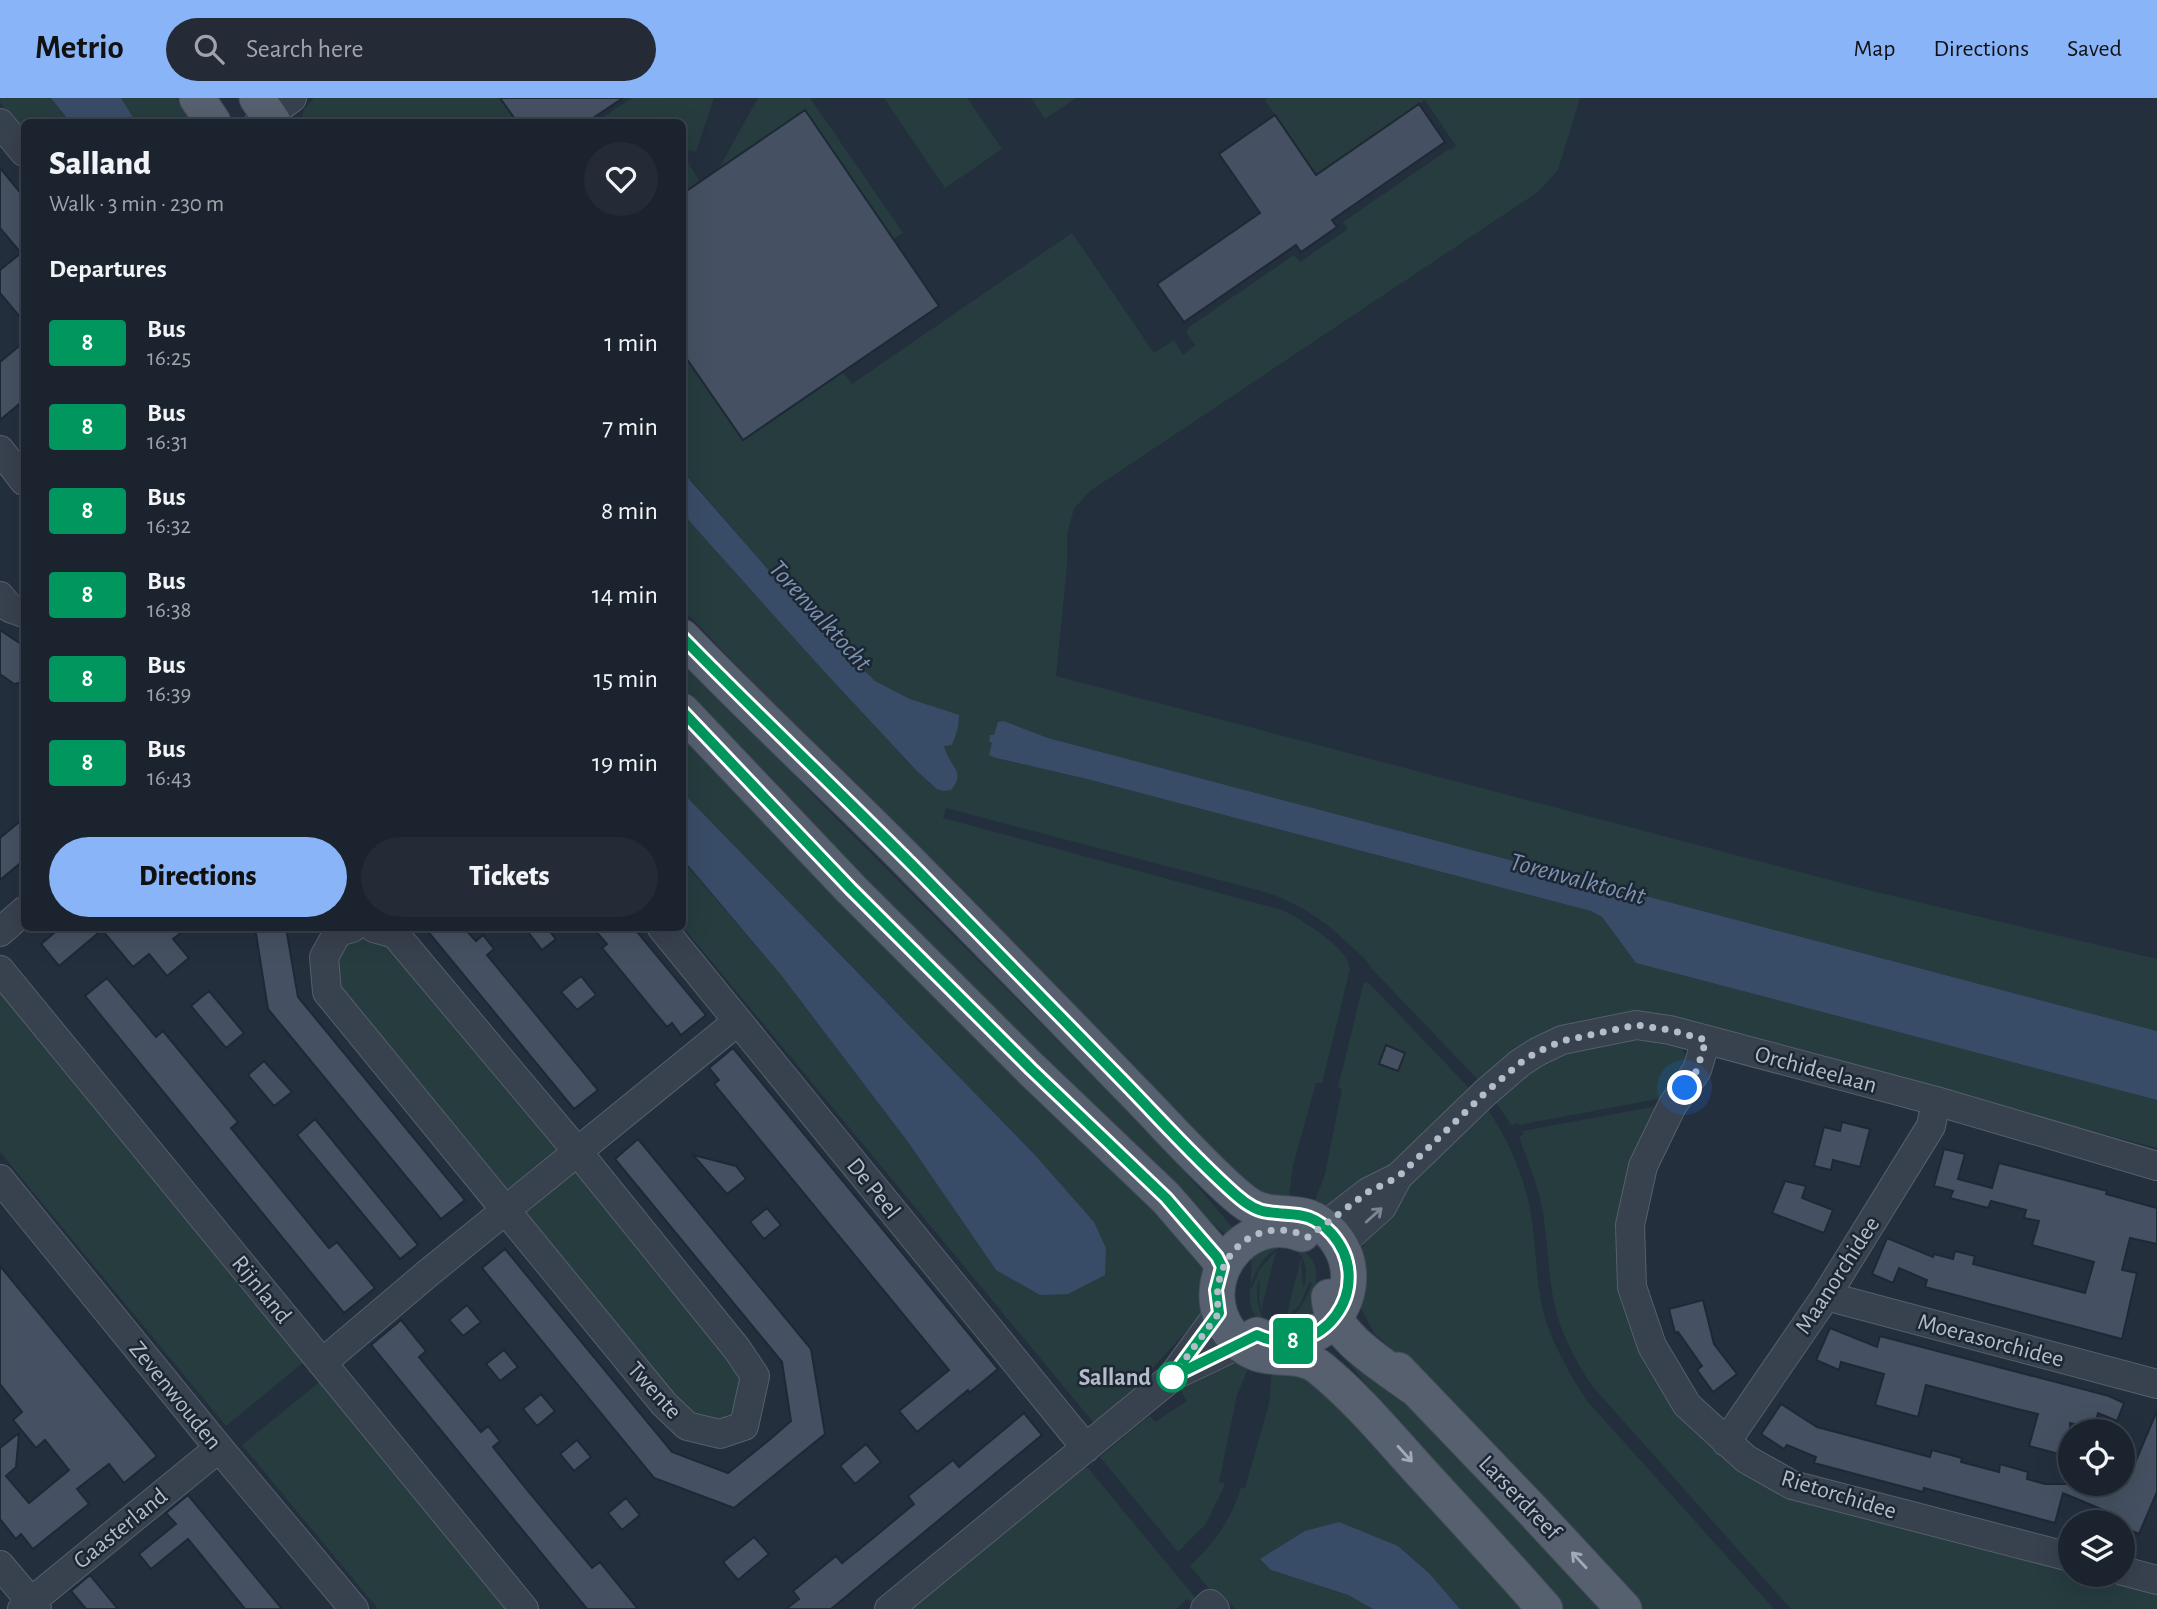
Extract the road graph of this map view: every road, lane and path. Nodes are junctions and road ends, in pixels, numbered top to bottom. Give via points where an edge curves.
1 (197, 98) edge
2 (211, 119) edge
3 (0, 123) edge
4 (21, 148) edge
5 (0, 450) edge
6 (21, 477) edge
7 (0, 596) edge
8 (21, 612) edge
9 (686, 641) edge
10 (686, 715) edge
11 (21, 914) edge
12 (344, 931) edge
13 (384, 931) edge
14 (664, 931) edge
15 (0, 932) edge
16 (0, 970) edge
17 (738, 1021) junction
18 (1706, 1040) junction
19 (1936, 1101) junction
20 (577, 1151) junction
21 (2157, 1166) edge
22 (0, 1179) edge
23 (505, 1210) junction
24 (1324, 1236) junction
25 (1247, 1241) junction
26 (1826, 1296) junction
27 (1339, 1309) junction
28 (1219, 1313) junction
29 (1249, 1340) junction
30 (1297, 1350) junction
31 (323, 1363) junction
32 (1172, 1377) junction
33 (2157, 1384) edge
34 (1726, 1442) junction
35 (219, 1448) junction
36 (1086, 1448) junction
37 (2058, 1554) edge
38 (0, 1565) edge
39 (2135, 1574) edge
40 (2157, 1580) edge
41 (30, 1606) edge
42 (354, 1609) edge
43 (524, 1609) edge
44 (889, 1609) edge
45 (1205, 1609) edge
46 (1216, 1609) edge
47 (1545, 1609) edge
48 (1624, 1609) edge

1 - 2 main road
3 - 4 street
5 - 6 street
7 - 8 street via 10,608
9 - 25 main road via 893,846 1199,1162 1253,1208
10 - 25 main road via 851,889 1166,1198 1199,1221
11 - 15 street
12 - 23 street, Twente via 324,957 327,992
13 - 20 street, Twente via 395,934
14 - 17 street, De Peel
16 - 31 street, Rijnland
17 - 20 street
17 - 36 street, De Peel
18 - 19 street, Orchideelaan
18 - 24 street, Orchideelaan via 1636,1025 1562,1041 1537,1052 1485,1093 1398,1177 1382,1207
18 - 34 street, Rietorchidee via 1697,1070 1672,1106 1643,1166 1630,1225 1632,1287 1652,1346 1686,1405
19 - 21 street, Orchideelaan
19 - 26 street, Maanorchidee via 1931,1126
20 - 23 street
20 - 23 street, Twente via 755,1376 744,1426 720,1434 687,1426
22 - 35 street, Zevenwouden
23 - 31 street
24 - 25 main road via 1304,1215 1293,1213
24 - 27 main road via 1319,1245 1331,1265 1329,1298
25 - 28 main road via 1216,1290
25 - 29 main road via 1233,1288 1236,1310 1248,1328
26 - 33 street, Moerasorchidee
26 - 34 street, Maanorchidee
27 - 30 main road
48 -> 27 main road, Larserdreef via 1413,1387 1366,1352
28 - 29 main road via 1224,1325
28 - 32 street
29 - 30 main road via 1278,1342
29 - 32 street
30 -> 47 main road via 1319,1348 1329,1357 1360,1403
31 - 43 street, Rijnland
32 - 36 street
34 - 37 street, Rietorchidee via 1792,1485
35 - 41 street, Gaasterland
35 - 42 street, Zevenwouden
36 - 44 street
38 - 41 street
39 - 40 street
45 - 46 street via 1210,1604

